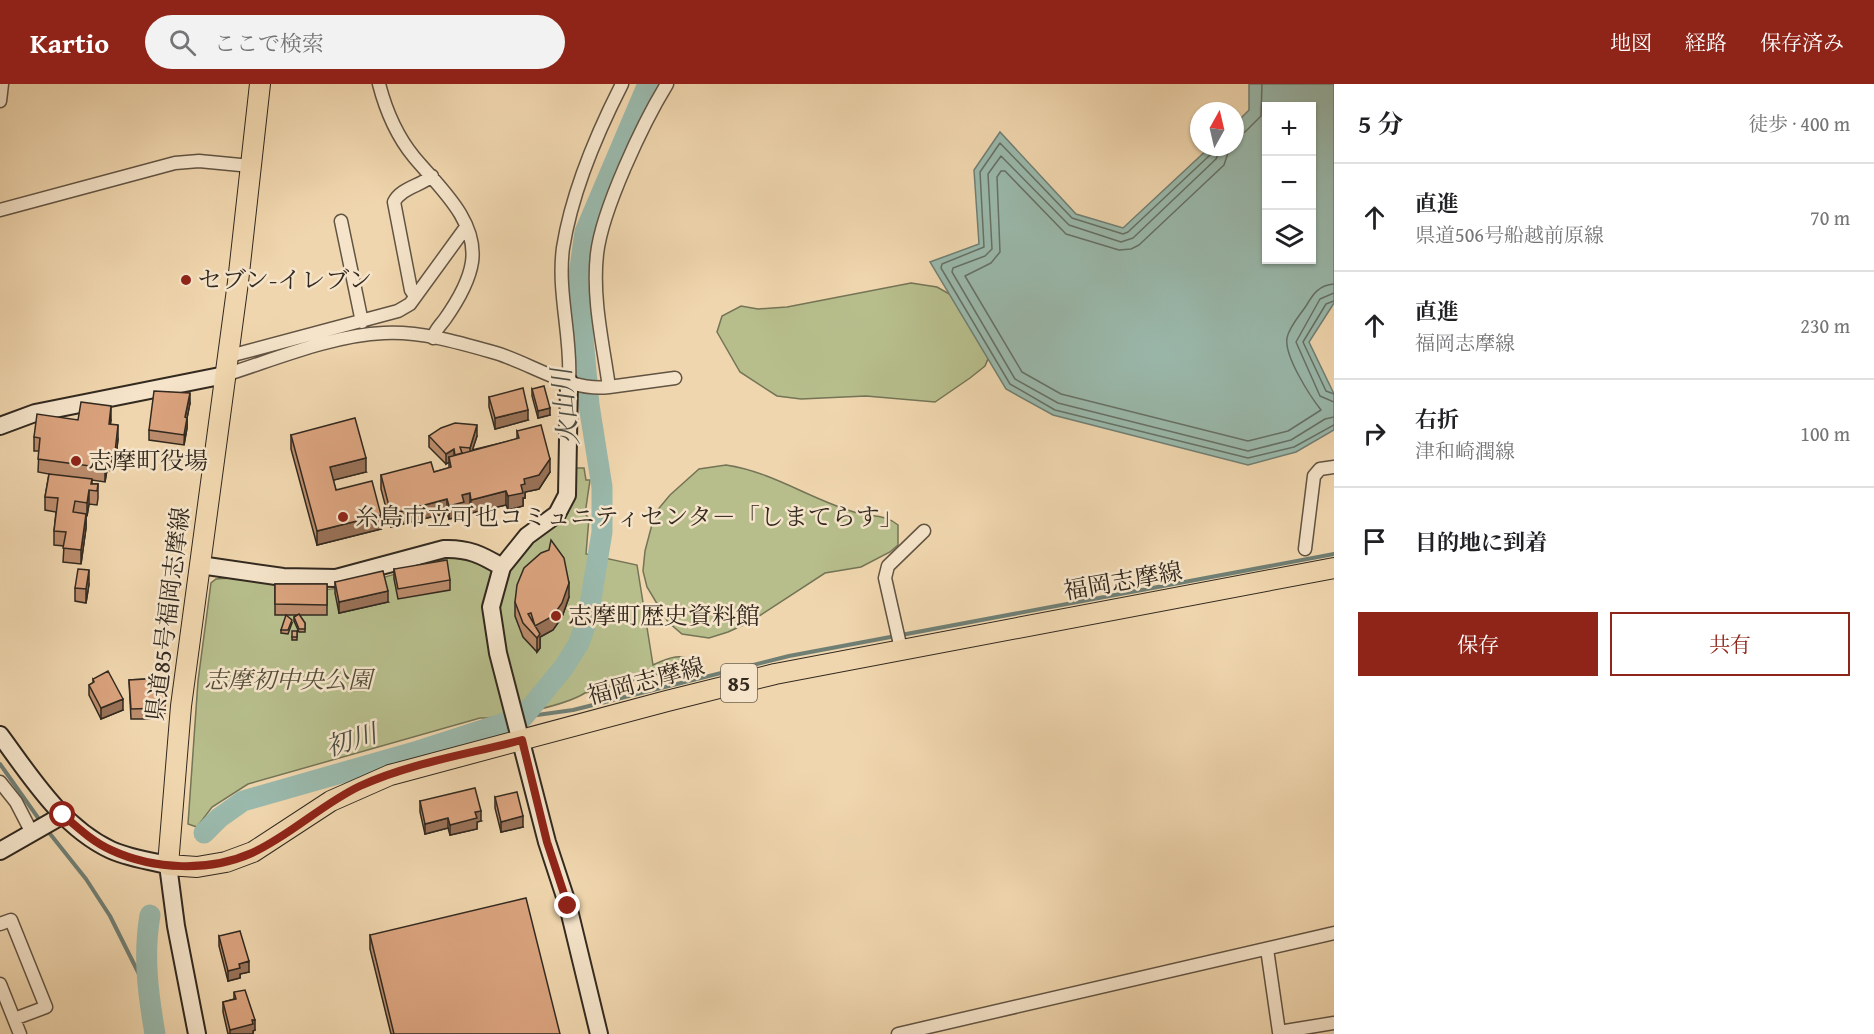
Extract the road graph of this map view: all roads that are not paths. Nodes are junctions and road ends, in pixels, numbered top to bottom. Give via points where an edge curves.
1 (2, 84) edge
2 (261, 84) edge
3 (378, 84) edge
4 (622, 84) edge
5 (667, 84) edge
6 (0, 101) edge
7 (251, 166) junction
8 (432, 176) junction
9 (0, 210) edge
10 (341, 221) dead end
11 (466, 226) junction
12 (415, 296) junction
13 (362, 322) junction
14 (434, 338) junction
15 (228, 353) junction
16 (225, 375) junction
17 (675, 378) dead end
18 (572, 382) junction
19 (606, 388) junction
20 (0, 426) edge
21 (1334, 467) edge
22 (924, 531) dead end
23 (1305, 549) dead end
24 (200, 565) junction
25 (502, 567) junction
26 (1334, 568) edge
27 (900, 646) junction
28 (0, 735) edge
29 (524, 749) junction
30 (0, 782) edge
31 (63, 815) junction
32 (33, 832) junction
33 (0, 851) edge
34 (168, 865) junction
35 (0, 924) edge
36 (1334, 933) edge
37 (1267, 949) junction
38 (0, 984) edge
39 (14, 1019) junction
40 (1334, 1023) edge
41 (20, 1034) edge
42 (197, 1034) edge
43 (599, 1034) edge
44 (898, 1034) edge

1 - 6 street
2 - 7 main road, 県道85号福岡志摩線
3 - 8 street via 390,120
4 - 18 street via 592,149 563,249 564,313
5 - 19 street via 632,153 597,253 596,288
7 - 9 street via 175,163
7 - 15 main road, 県道85号福岡志摩線
8 - 11 street
8 - 12 street via 398,194 393,202
10 - 13 street
11 - 12 street
11 - 14 street via 474,248 470,271 460,296
12 - 13 street via 398,311
13 - 15 street via 237,354
14 - 16 street via 383,333 348,338
14 - 18 street via 496,353
15 - 16 main road, 県道85号福岡志摩線
16 - 20 street via 35,413
16 - 24 main road, 県道85号福岡志摩線
17 - 19 street
18 - 19 street
18 - 25 street via 567,495 557,514 527,536
21 - 23 street via 1320,469 1314,476
22 - 27 street via 888,566 885,578
24 - 25 street via 283,577 336,578 444,549 459,549 476,552
24 - 34 main road, 県道85号福岡志摩線 via 181,706
25 - 29 street via 492,607 493,630
26 - 27 main road, 福岡志摩線 / 85
27 - 29 main road, 福岡志摩線 / 85 via 776,674
28 - 31 street
29 - 34 main road, 福岡志摩線 / 85 via 390,775 331,801 260,848 226,862 197,867
29 - 43 street
30 - 32 street
31 - 32 street
31 - 34 street via 111,850
32 - 33 street
34 - 42 street
35 - 39 street via 11,920 46,1007
36 - 37 street
37 - 40 street via 1279,1032
37 - 44 street
38 - 39 street
39 - 41 street

